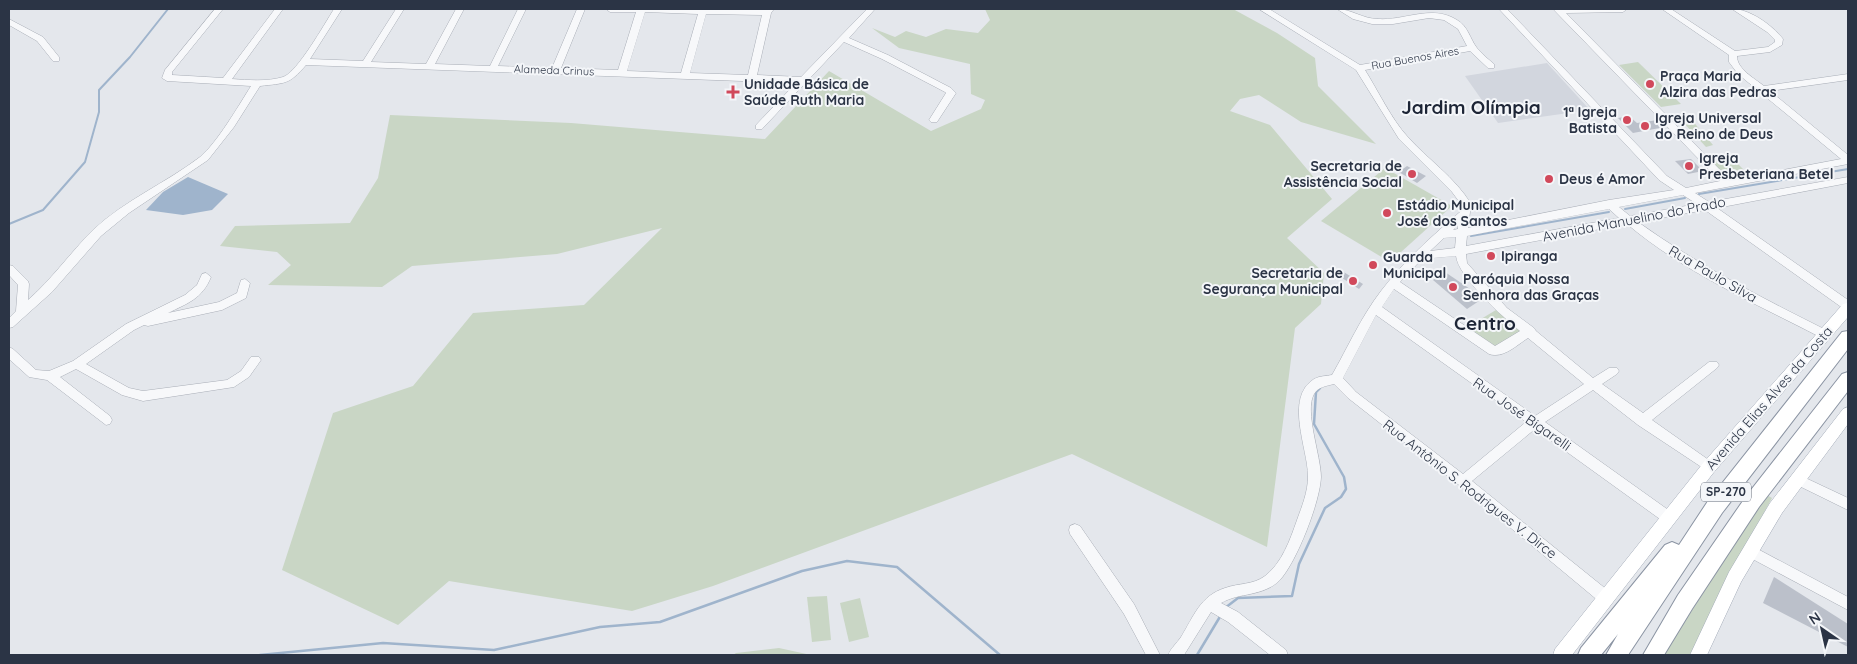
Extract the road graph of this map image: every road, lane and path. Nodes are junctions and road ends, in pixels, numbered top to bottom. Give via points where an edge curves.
1 (219, 9) edge
2 (279, 9) edge
3 (338, 9) edge
4 (400, 9) edge
5 (460, 9) edge
6 (522, 9) edge
7 (581, 9) edge
8 (610, 9) edge
9 (872, 9) edge
10 (1263, 9) edge
11 (1341, 9) edge
12 (1410, 9) edge
13 (1503, 9) edge
14 (1623, 9) edge
15 (1666, 9) edge
16 (1736, 9) edge
17 (641, 10) edge
18 (1558, 10) edge
19 (703, 11) junction
20 (768, 11) edge
21 (1420, 15) junction
22 (9, 22) edge
23 (844, 40) junction
24 (1472, 48) junction
25 (1733, 54) junction
26 (56, 59) dead end
27 (304, 62) junction
28 (366, 64) junction
29 (430, 65) junction
30 (1490, 66) dead end
31 (493, 68) junction
32 (1358, 68) junction
33 (556, 70) junction
34 (622, 73) junction
35 (685, 76) junction
36 (1848, 77) edge
37 (752, 78) junction
38 (804, 80) junction
39 (225, 82) junction
40 (257, 83) junction
41 (1762, 89) junction
42 (934, 120) dead end
43 (759, 127) dead end
44 (1848, 160) edge
45 (1848, 180) edge
46 (1726, 182) junction
47 (1683, 191) junction
48 (1609, 204) junction
49 (1706, 205) junction
50 (1465, 213) junction
51 (1628, 221) junction
52 (1461, 233) junction
53 (1440, 234) junction
54 (1460, 250) junction
55 (1420, 255) junction
56 (9, 269) edge
57 (206, 277) dead end
58 (245, 283) dead end
59 (1393, 283) junction
60 (1848, 307) edge
61 (1375, 308) junction
62 (22, 311) junction
63 (9, 324) edge
64 (130, 327) junction
65 (1530, 331) junction
66 (1824, 334) junction
67 (1848, 337) edge
68 (9, 352) edge
69 (254, 360) dead end
70 (77, 364) junction
71 (1713, 365) dead end
72 (1613, 371) dead end
73 (50, 376) junction
74 (1848, 378) edge
75 (1336, 379) junction
76 (1594, 384) junction
77 (1848, 412) edge
78 (106, 420) dead end
79 (1642, 421) junction
80 (1534, 423) junction
81 (1754, 457) junction
82 (1709, 468) junction
83 (1797, 479) junction
84 (1463, 482) junction
85 (1848, 504) edge
86 (1669, 518) junction
87 (1075, 530) dead end
88 (1750, 551) junction
89 (1606, 598) junction
90 (1848, 604) edge
91 (1214, 606) junction
92 (1153, 655) edge
93 (1175, 655) edge
94 (1281, 655) edge
95 (1561, 655) edge
96 (1588, 655) edge
97 (1616, 655) edge
98 (1653, 655) edge
99 (1698, 655) edge

1 - 39 street via 166,75 170,80
2 - 39 street
3 - 27 street
4 - 28 street
5 - 29 street
6 - 31 street
7 - 33 street
8 - 17 street
9 - 23 street
10 - 32 street
11 - 21 street via 1372,22
12 - 21 street
13 - 47 street via 1663,178
14 - 18 street
15 - 25 street
16 - 25 street via 1770,30 1779,43 1770,49
17 - 19 street
17 - 34 street
18 - 46 street
19 - 20 street
19 - 35 street
20 - 37 street
21 - 24 street via 1437,15 1452,20 1462,29
22 - 26 street via 40,39
23 - 38 street
23 - 42 street via 948,90 951,93
24 - 30 street
24 - 32 street, Rua Buenos Aires
25 - 41 street via 1732,62
27 - 28 street, Alameda Crinus
27 - 40 street via 285,80
28 - 29 street, Alameda Crinus
29 - 31 street, Alameda Crinus
31 - 33 street, Alameda Crinus
32 - 50 street via 1402,137 1456,190 1466,204
33 - 34 street, Alameda Crinus
34 - 35 street, Alameda Crinus
35 - 37 street, Alameda Crinus
36 - 41 street
37 - 38 street, Alameda Crinus
38 - 43 street
39 - 40 street
40 - 62 street via 231,125 205,158 125,210 97,233 48,289
41 - 44 street
44 - 46 street, Avenida Manuelino do Prado
45 - 49 street, Avenida Manuelino do Prado
46 - 47 street, Avenida Manuelino do Prado
47 - 48 street, Avenida Manuelino do Prado
47 - 49 street
48 - 51 street, Rua Paulo Silva
48 - 52 street, Avenida Manuelino do Prado
49 - 51 street, Avenida Manuelino do Prado
49 - 60 street
50 - 52 street
50 - 53 street
51 - 54 street, Avenida Manuelino do Prado
51 - 66 street, Rua Paulo Silva via 1697,268
52 - 53 street, Avenida Manuelino do Prado
52 - 54 street
53 - 55 street
54 - 55 street, Avenida Manuelino do Prado
54 - 65 street via 1462,264 1480,286 1504,311
55 - 59 street
56 - 62 street via 24,284
57 - 64 street via 190,298
58 - 64 street via 242,295 222,306
59 - 61 street
59 - 65 street via 1493,350 1502,349
60 - 66 main road, Avenida Elias Alves da Costa
61 - 75 street
61 - 80 street, Rua José Bigarelli
62 - 63 street
64 - 70 street
65 - 76 street
66 - 82 main road, Avenida Elias Alves da Costa
67 - 81 highway, SP-270
68 - 73 street via 33,374
69 - 70 street via 245,374 230,384 143,396 126,392
70 - 73 street
71 - 79 street
72 - 76 street
73 - 78 street
74 - 98 highway, SP-270 via 1753,500
75 - 84 street, Rua Antônio S. Rodrigues V. Dirce
75 - 91 street via 1324,379 1305,395 1315,471 1314,488 1287,558 1269,581 1254,588 1229,591
76 - 79 street
76 - 80 street
77 - 83 main road
79 - 82 street
80 - 84 street
80 - 86 street, Rua José Bigarelli
81 - 96 highway via 1738,470 1697,517 1650,581
81 - 97 highway, SP-270 via 1683,552
82 - 86 main road, Avenida Elias Alves da Costa
83 - 85 street
83 - 88 main road
84 - 89 street, Rua Antônio S. Rodrigues V. Dirce
86 - 89 main road, Avenida Elias Alves da Costa
87 - 92 street via 1128,609
88 - 90 street
88 - 99 main road
89 - 95 main road, Avenida Elias Alves da Costa
91 - 93 street
91 - 94 street

